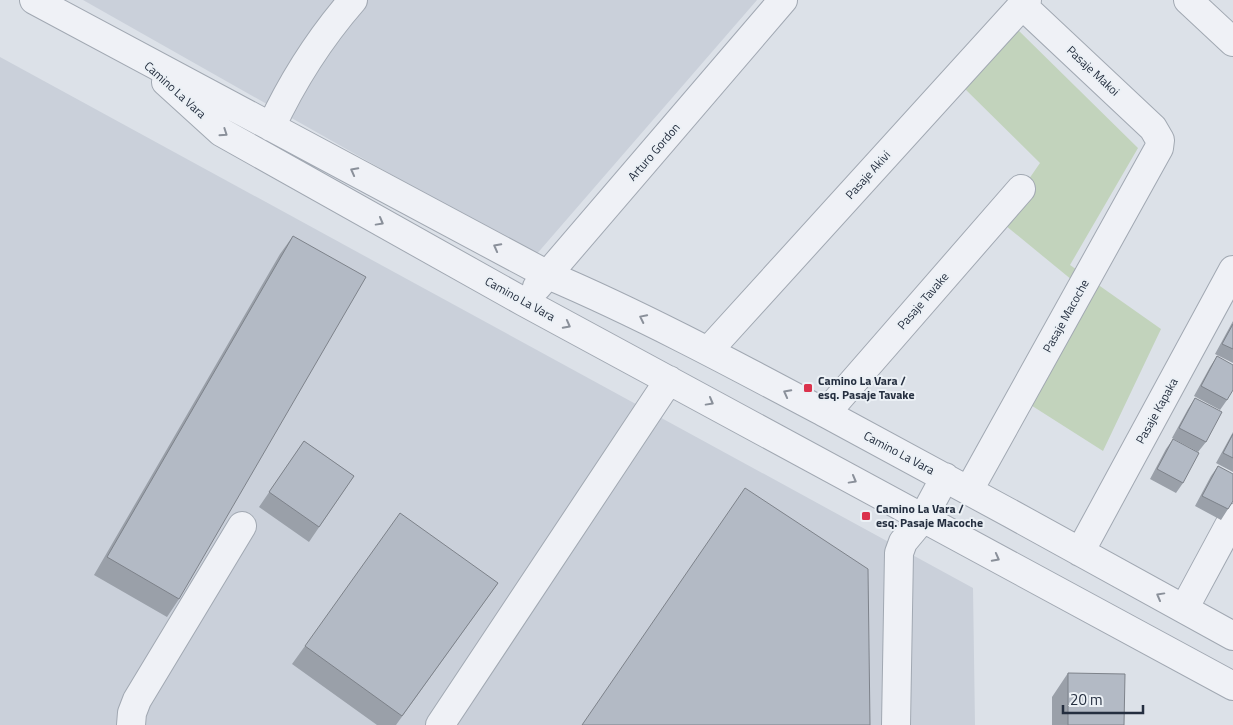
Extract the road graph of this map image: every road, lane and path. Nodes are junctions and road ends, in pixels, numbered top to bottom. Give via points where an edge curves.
1 (34, 0) edge
2 (353, 0) edge
3 (783, 0) edge
4 (1188, 0) edge
5 (1024, 3) edge
6 (1233, 42) edge
7 (135, 54) junction
8 (271, 127) junction
9 (1160, 140) joint
10 (1021, 189) dead end
11 (1233, 270) edge
12 (548, 275) junction
13 (524, 302) junction
14 (709, 350) junction
15 (669, 380) junction
16 (826, 414) junction
17 (945, 477) junction
18 (969, 490) junction
19 (923, 518) junction
20 (1233, 518) edge
21 (242, 526) dead end
22 (1080, 552) junction
23 (1184, 609) junction
24 (1233, 636) edge
25 (1232, 687) edge
26 (131, 725) edge
27 (440, 725) edge
28 (896, 725) edge

1 - 7 street, Camino La Vara
2 - 8 street via 309,56
3 - 12 street, Arturo Gordon
4 - 6 street
5 - 9 street, Pasaje Makoi via 1153,128
5 - 14 street, Pasaje Akivi
7 - 8 street, Camino La Vara
7 -> 13 street, Camino La Vara via 221,132
12 -> 8 street, Camino La Vara
9 - 18 street, Pasaje Macoche via 1156,156
10 - 16 street, Pasaje Tavake
11 - 22 street, Pasaje Kapaka
12 - 13 street, Arturo Gordon
14 -> 12 street, Camino La Vara
13 -> 15 street, Camino La Vara
16 -> 14 street, Camino La Vara
15 -> 19 street, Camino La Vara
15 - 27 street
16 - 17 street, Camino La Vara
17 - 18 street, Camino La Vara
17 - 19 street, Camino La Vara
18 - 22 street, Camino La Vara
19 -> 25 street, Camino La Vara
19 - 28 street via 903,542 899,554
20 - 23 street
21 - 26 street via 137,700
23 -> 22 street, Camino La Vara
23 - 24 street, Camino La Vara

